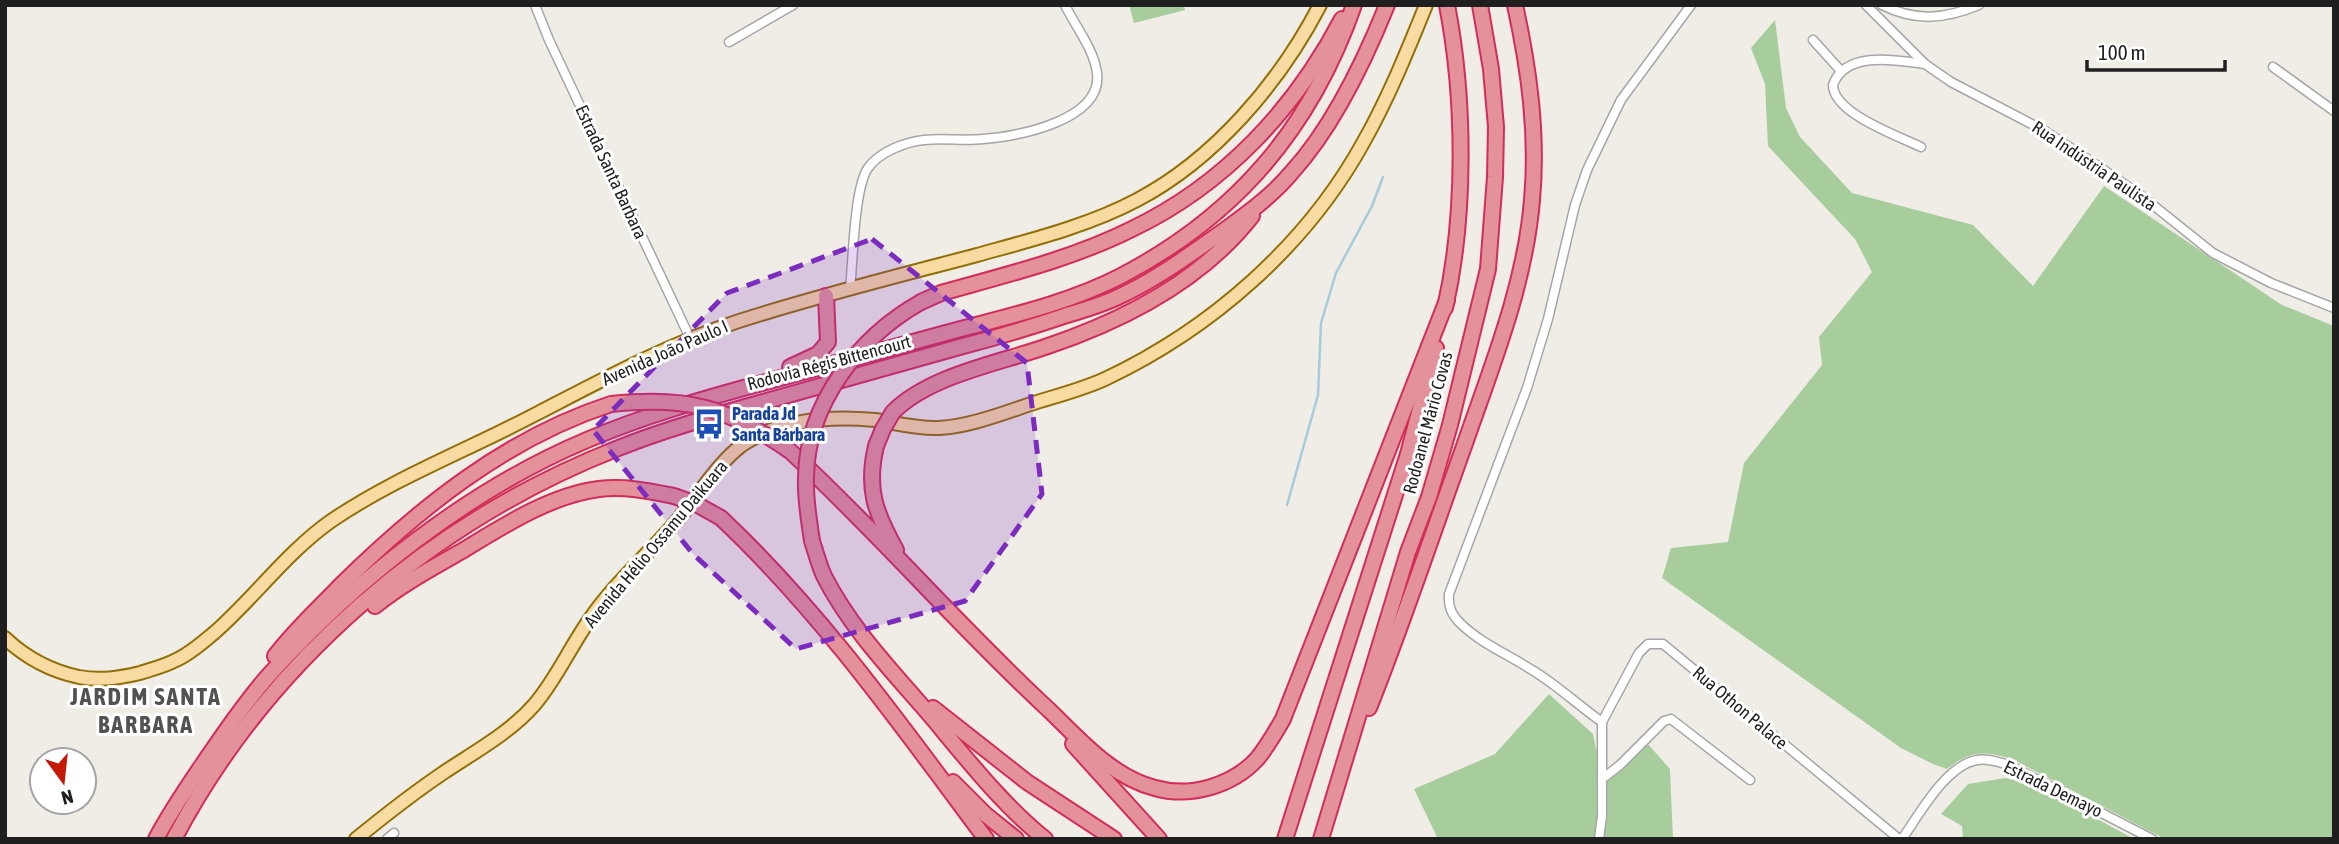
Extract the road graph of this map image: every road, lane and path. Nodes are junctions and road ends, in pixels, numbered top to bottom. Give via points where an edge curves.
1 (535, 5) edge
2 (793, 5) edge
3 (1065, 5) edge
4 (1320, 5) edge
5 (1349, 5) edge
6 (1354, 5) edge
7 (1387, 5) edge
8 (1426, 5) edge
9 (1447, 5) edge
10 (1480, 5) edge
11 (1515, 5) edge
12 (1691, 5) edge
13 (1866, 5) edge
14 (1882, 5) edge
15 (1979, 5) edge
16 (1813, 40) dead end
17 (729, 42) dead end
18 (1925, 64) junction
19 (2273, 67) dead end
20 (1841, 71) junction
21 (2334, 111) edge
22 (1921, 147) dead end
23 (1266, 198) junction
24 (850, 289) junction
25 (826, 296) junction
26 (1447, 300) junction
27 (2334, 308) edge
28 (690, 338) junction
29 (703, 399) junction
30 (905, 567) junction
31 (5, 638) edge
32 (294, 669) junction
33 (1015, 679) junction
34 (902, 683) junction
35 (894, 716) junction
36 (234, 719) junction
37 (1602, 722) junction
38 (1602, 779) junction
39 (1750, 780) dead end
40 (1337, 787) junction
41 (156, 839) edge
42 (174, 839) edge
43 (356, 839) edge
44 (986, 839) edge
45 (1016, 839) edge
46 (1045, 839) edge
47 (1114, 839) edge
48 (1159, 839) edge
49 (1285, 839) edge
50 (1321, 839) edge
51 (1599, 839) edge
52 (1900, 839) edge
53 (2151, 839) edge

1 - 28 street, Estrada Santa Barbara
2 - 17 street
3 - 24 street via 1095,62 1097,84 1086,104 1063,119 1032,130 982,139 925,139 875,161 859,187
4 - 24 main road, Avenida João Paulo I via 1288,60 1246,111 1177,175 1139,199 1039,237
5 - 34 highway, bridge via 1308,75 1266,130 1184,201 1089,248 921,302 898,316 843,370 812,436 806,475 812,541 837,600
6 - 29 highway, Rodovia Régis Bittencourt via 1329,70 1291,132 1244,187 1203,225 1164,251 1118,278 1033,309
7 - 23 highway, Rodovia Régis Bittencourt via 1329,122 1293,171
8 - 43 main road, Avenida Hélio Ossamu Daikuara via 1381,109 1347,169 1261,275 1225,304 1146,358 1104,379 963,424 920,428 874,420 811,420 764,433 742,446 590,617 534,705 503,733
9 - 26 highway, Rodoanel Mário Covas via 1461,151
10 - 40 highway, Rodoanel Mário Covas via 1496,127 1485,281 1436,473
11 - 40 highway via 1530,83 1534,145 1525,256 1398,631
12 - 37 street via 1621,100 1587,170 1527,388 1448,602 1460,623 1535,671
13 - 18 street, Rua Indústria Paulista
14 - 15 street via 1930,18
16 - 20 street
18 - 20 street via 1864,61
18 - 27 street, Rua Indústria Paulista via 2101,167 2213,253
19 - 21 street
20 - 22 street via 1833,85 1836,98 1866,121
23 - 30 highway, bridge via 1237,236 1150,301 1050,346 924,389 893,412 876,446 872,491 879,516
23 - 32 highway, Rodovia Régis Bittencourt via 1183,260 1111,300 1001,336 693,421 577,465 471,522 412,563
24 - 25 main road, Avenida João Paulo I
25 - 28 main road, Avenida João Paulo I
25 - 29 highway via 828,342 818,354
26 - 33 highway via 1300,679 1283,719 1255,761 1236,775 1193,792 1156,789 1119,772
26 - 49 highway, Rodoanel Mário Covas via 1408,454
28 - 31 main road, Avenida João Paulo I via 340,515 224,624 176,660 100,680 60,672
29 - 36 highway, Rodovia Régis Bittencourt via 585,440 438,524 317,625
30 - 33 highway
30 - 36 highway, bridge via 817,475 756,427 689,403 611,404 576,415 509,450 392,537 279,652
32 - 35 highway, bridge via 386,597 499,529 570,496 622,487 674,496 721,518 783,580
32 - 42 highway, Rodovia Régis Bittencourt via 207,782
33 - 48 highway
34 - 46 highway via 983,777
34 - 47 highway via 1027,782
35 - 44 highway
35 - 45 highway via 962,792
36 - 41 highway, Rodovia Régis Bittencourt
37 - 38 street
37 - 52 street, Rua Othon Palace via 1639,653 1648,644 1663,644
38 - 39 street via 1671,719
38 - 51 street
40 - 50 highway, Rodoanel Mário Covas
52 - 53 street, Estrada Demayo via 1951,773 1969,762 1990,759

